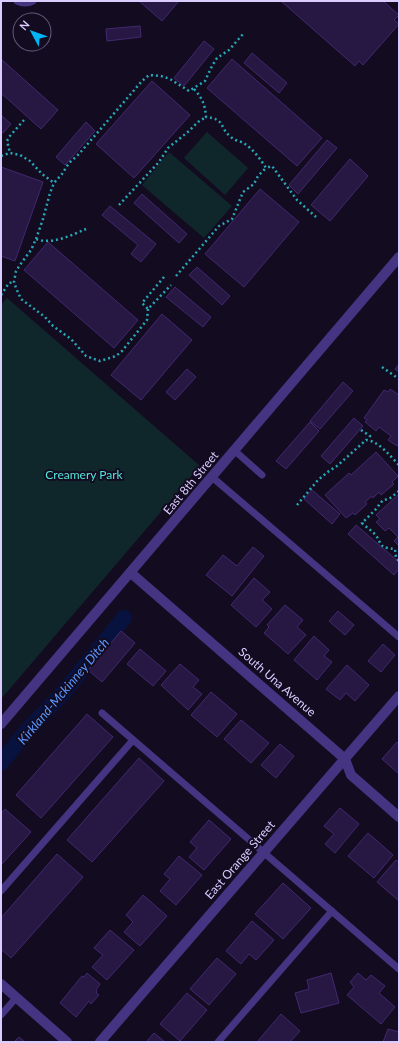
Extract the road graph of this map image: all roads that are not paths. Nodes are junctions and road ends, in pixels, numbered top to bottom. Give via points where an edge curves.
1 (17, 1) edge
2 (33, 1) edge
3 (399, 258) edge
4 (234, 451) junction
5 (262, 475) dead end
6 (212, 477) junction
7 (131, 573) junction
8 (399, 637) edge
9 (399, 696) edge
10 (102, 713) dead end
11 (1, 724) edge
12 (133, 740) junction
13 (345, 759) junction
14 (399, 817) edge
15 (264, 852) junction
16 (1, 891) edge
17 (332, 911) junction
18 (399, 969) edge
19 (1, 984) edge
20 (16, 998) junction
21 (1, 1015) edge
22 (67, 1042) edge
23 (100, 1042) edge
24 (218, 1042) edge

1 - 2 lane
3 - 4 street, East 8th Street
4 - 5 lane
4 - 6 street, East 8th Street
6 - 7 street, East 8th Street
6 - 8 lane
7 - 11 street, East 8th Street
7 - 13 street, South Una Avenue
9 - 13 street, East Orange Street
10 - 12 lane
12 - 15 lane
12 - 16 lane
13 - 14 street, South Una Avenue via 350,775
13 - 15 street, East Orange Street
15 - 17 lane
15 - 23 street, East Orange Street
17 - 18 lane
17 - 24 lane
19 - 20 street
20 - 21 lane
20 - 22 street

